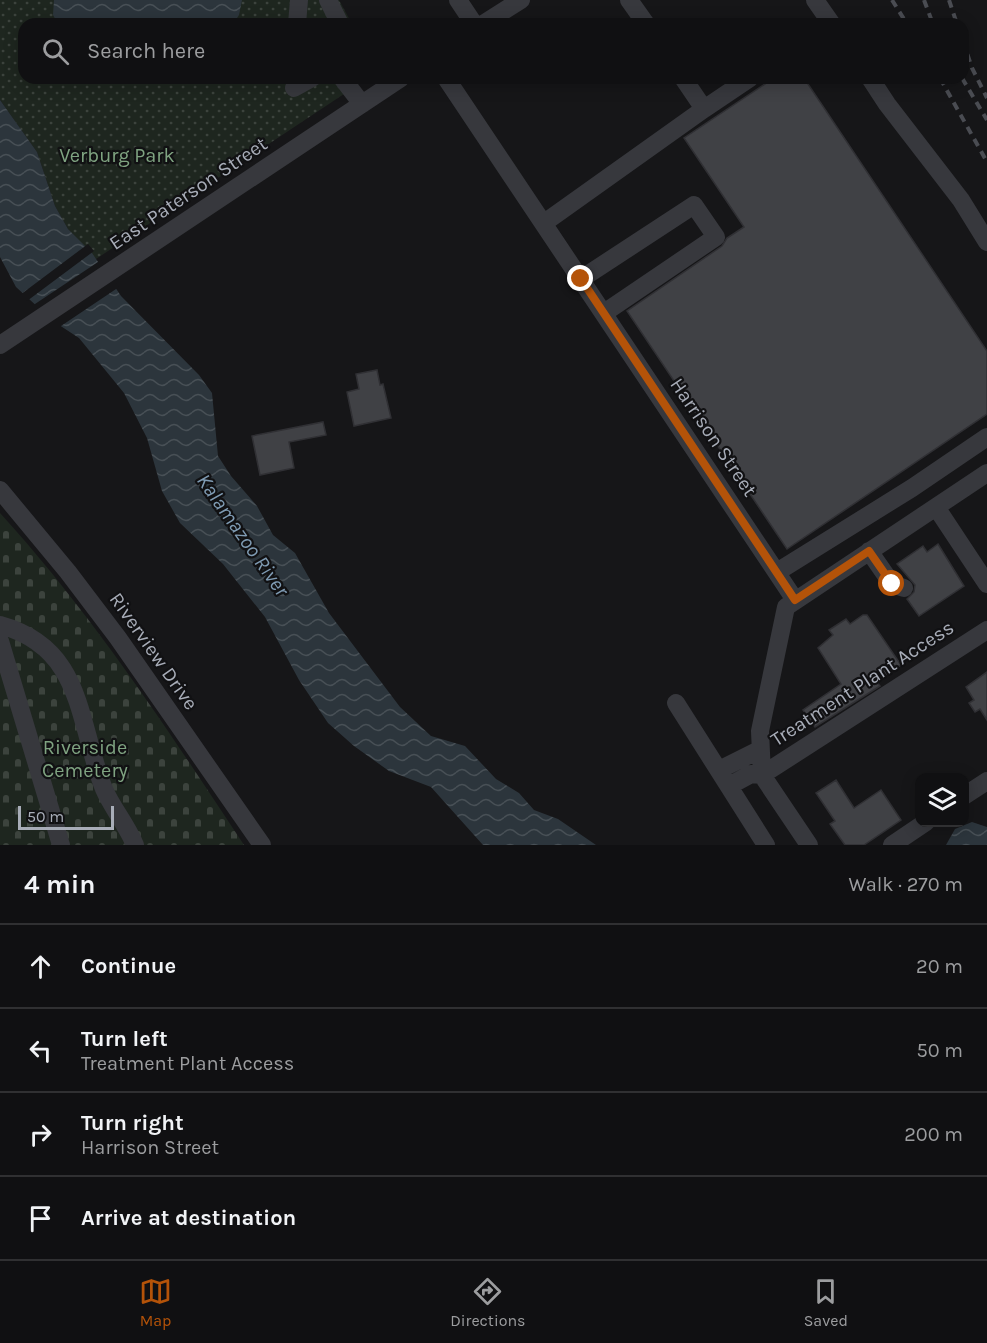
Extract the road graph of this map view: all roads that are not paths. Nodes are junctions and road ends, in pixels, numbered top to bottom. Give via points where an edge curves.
1 (299, 0) edge
2 (328, 0) edge
3 (521, 0) edge
4 (629, 0) edge
5 (815, 0) edge
6 (463, 2) edge
7 (298, 18) edge
8 (337, 18) edge
9 (471, 18) edge
10 (492, 18) edge
11 (642, 18) edge
12 (827, 18) edge
13 (301, 84) edge
14 (349, 84) edge
15 (392, 84) edge
16 (450, 84) edge
17 (687, 84) edge
18 (741, 84) edge
19 (874, 84) edge
20 (294, 88) dead end
21 (362, 104) junction
22 (704, 109) junction
23 (544, 223) junction
24 (987, 242) edge
25 (581, 279) junction
26 (603, 313) junction
27 (7, 341) edge
28 (987, 437) edge
29 (987, 474) edge
30 (0, 490) edge
31 (936, 507) junction
32 (869, 551) junction
33 (777, 572) junction
34 (987, 585) edge
35 (904, 588) dead end
36 (795, 600) junction
37 (0, 625) edge
38 (987, 630) edge
39 (0, 641) edge
40 (676, 703) dead end
41 (759, 750) junction
42 (718, 770) junction
43 (762, 775) junction
44 (987, 781) edge
45 (729, 786) junction
46 (969, 793) edge
47 (919, 827) edge
48 (805, 843) edge
49 (61, 845) edge
50 (135, 845) edge
51 (262, 845) edge
52 (766, 845) edge
53 (892, 845) edge

1 - 7 street
2 - 8 street
3 - 10 street
4 - 11 street
5 - 12 street
6 - 9 street
13 - 20 street
14 - 21 street
15 - 21 street, East Paterson Street
16 - 23 street, Harrison Street
17 - 22 street
18 - 22 street
19 - 24 street via 961,200
21 - 27 street, East Paterson Street
22 - 23 street
23 - 25 street, Harrison Street
25 - 26 street, Harrison Street
25 - 26 street via 693,205 716,237
26 - 33 street, Harrison Street
28 - 33 street
29 - 31 street
30 - 51 street, Riverview Drive via 118,638
31 - 32 street
31 - 34 street
32 - 35 street via 892,584
32 - 36 street
33 - 36 street, Harrison Street
36 - 41 street via 786,607
37 - 50 street via 48,648 70,681 105,790
38 - 43 street, Treatment Plant Access
39 - 49 street
40 - 42 street
41 - 42 street
41 - 43 street
42 - 45 street
43 - 45 street, Treatment Plant Access via 751,774
43 - 48 street
44 - 46 street
45 - 52 street
47 - 53 street

